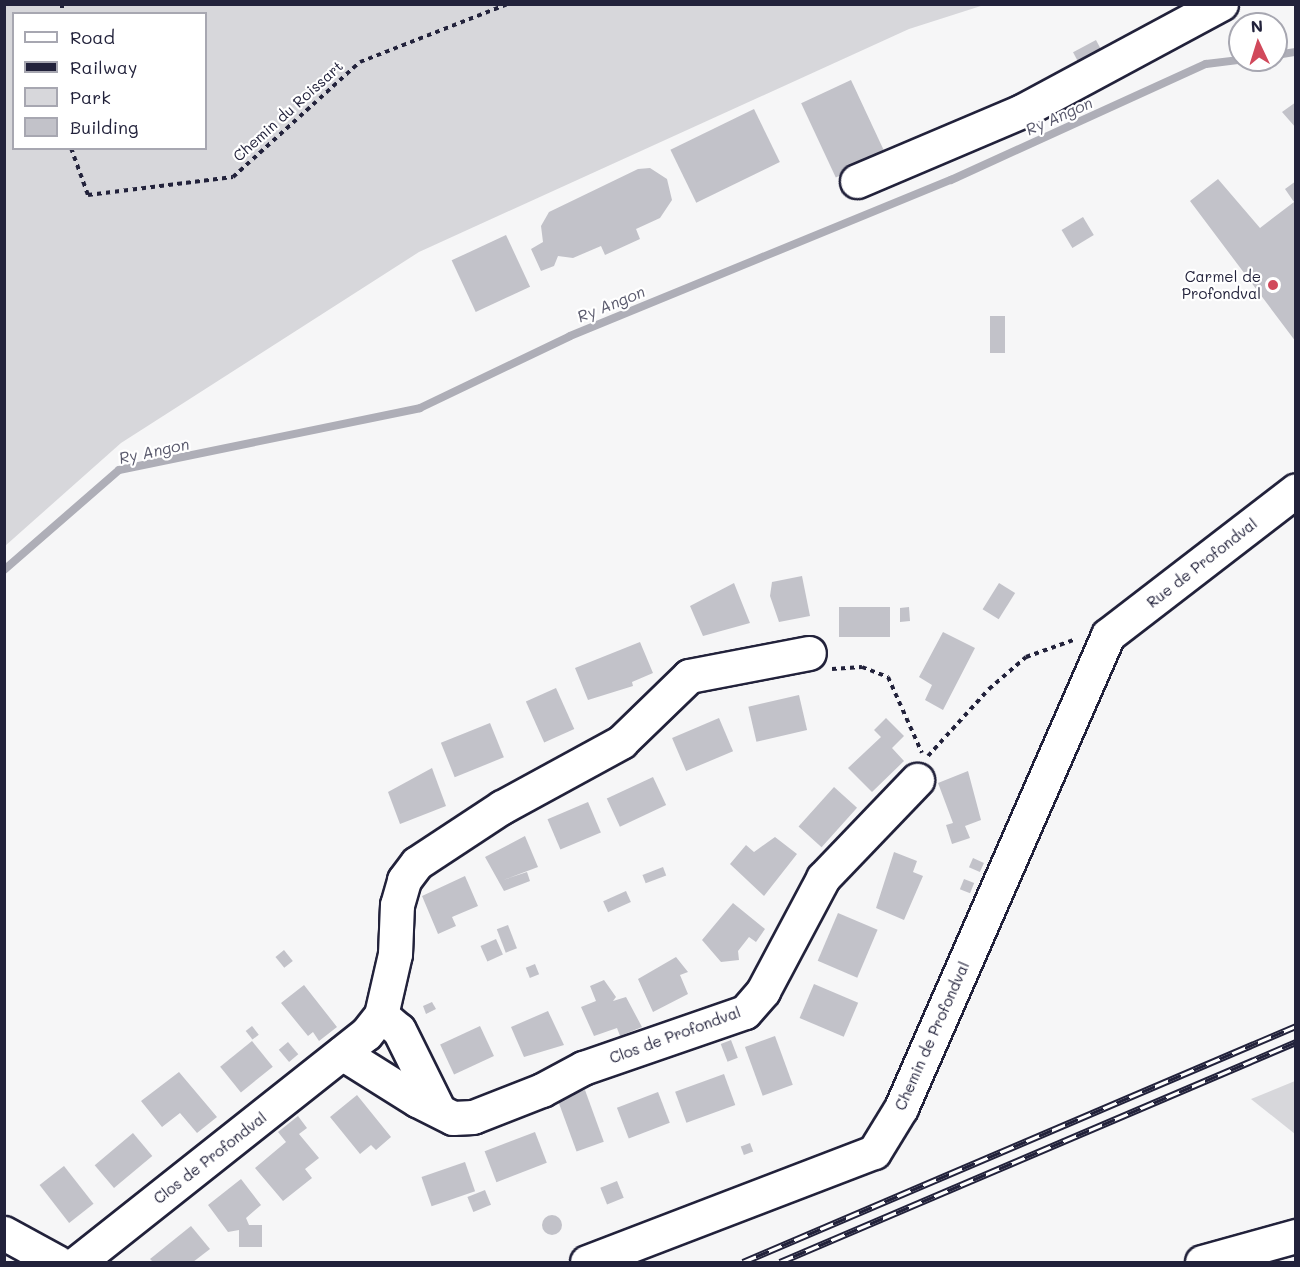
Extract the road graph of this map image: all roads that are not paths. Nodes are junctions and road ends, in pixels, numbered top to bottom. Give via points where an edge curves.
1 (1221, 4) edge
2 (857, 181) dead end
3 (1296, 490) edge
4 (1108, 635) joint
5 (809, 653) road end
6 (917, 780) dead end
7 (381, 1015) junction
8 (342, 1053) junction
9 (438, 1109) junction
10 (4, 1233) edge
11 (1296, 1236) edge
12 (57, 1263) edge
13 (78, 1263) edge
14 (586, 1263) edge
15 (1202, 1263) edge

1 - 2 main road via 1022,111
3 - 4 main road, Rue de Profondval
4 - 14 main road, Chemin de Profondval via 901,1108 874,1152
5 - 7 main road via 688,676 621,742 502,807 417,863 404,880 397,905 395,954
6 - 9 main road, Clos de Profondval via 823,878 763,991 745,1012 583,1068 542,1090 473,1117 453,1118
7 - 8 main road, Clos de Profondval
7 - 9 main road via 399,1030
8 - 9 main road, Clos de Profondval
8 - 13 main road, Clos de Profondval
10 - 12 main road
11 - 15 main road

